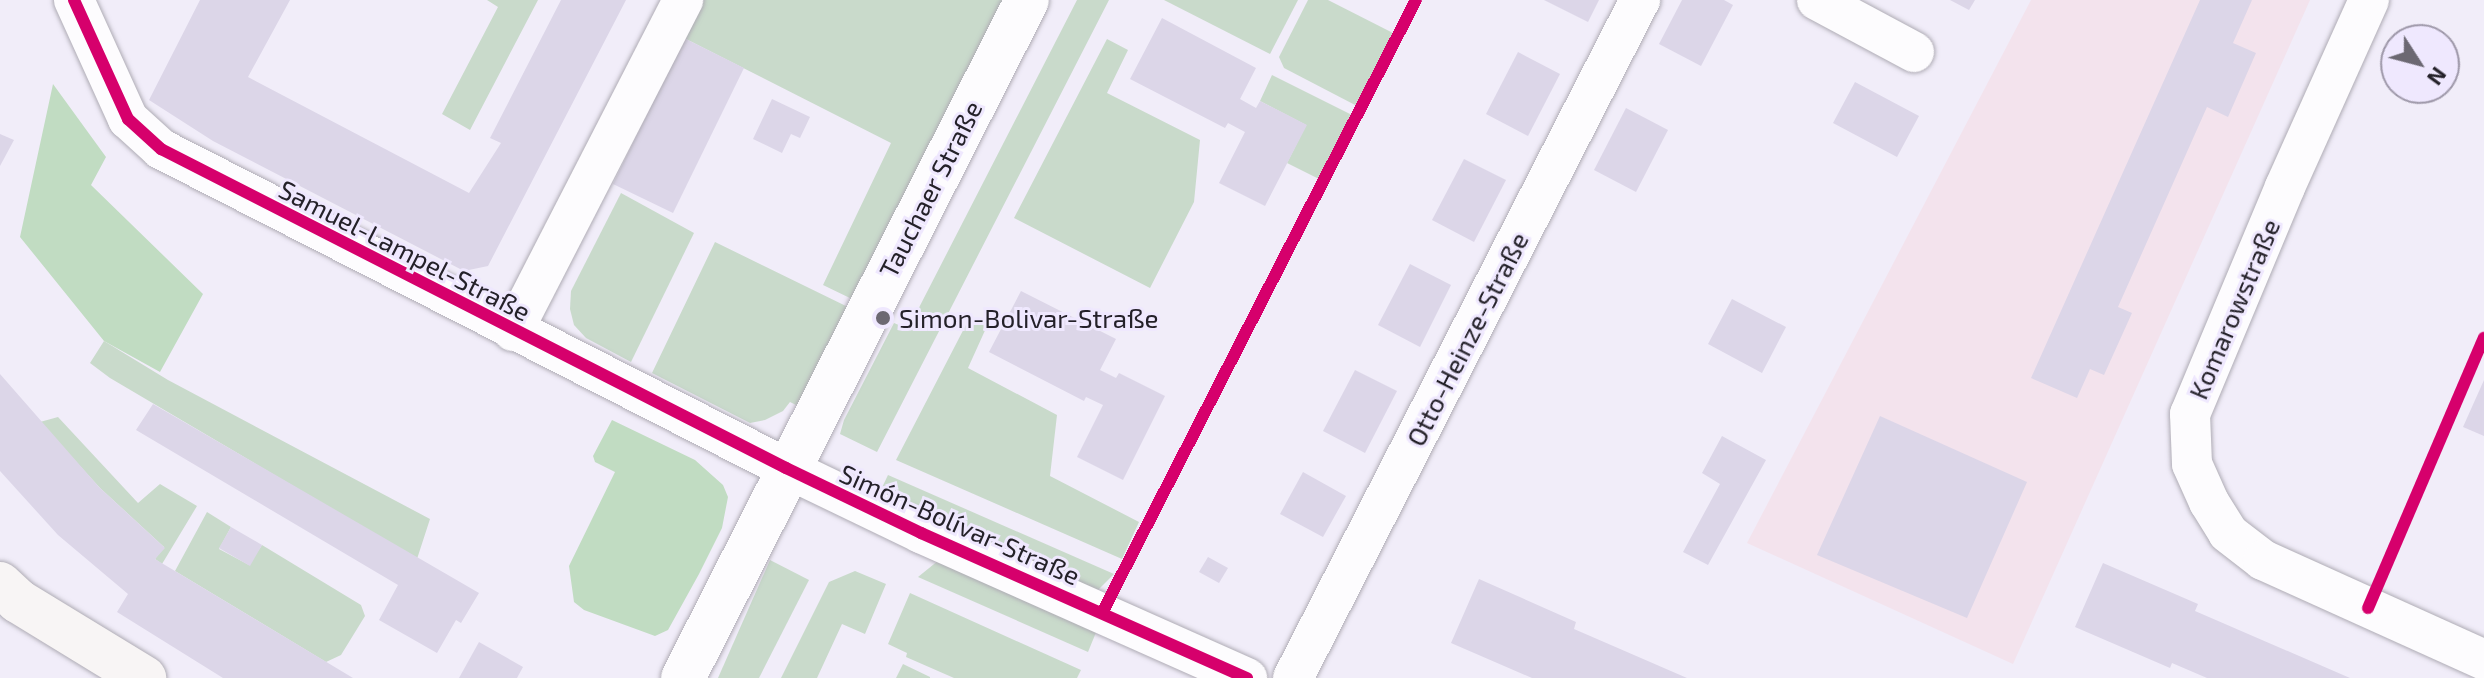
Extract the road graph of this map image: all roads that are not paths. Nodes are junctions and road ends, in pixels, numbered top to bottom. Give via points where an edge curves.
1 (74, 0) edge
2 (683, 0) edge
3 (1027, 0) edge
4 (1640, 0) edge
5 (1817, 0) edge
6 (2369, 0) edge
7 (1914, 52) dead end
8 (513, 331) junction
9 (786, 468) junction
10 (0, 584) edge
11 (2484, 660) edge
12 (144, 678) edge
13 (683, 678) edge
14 (1247, 678) edge
15 (1293, 678) edge

1 - 8 street, Samuel-Lampel-Straße via 128,119 161,149
2 - 8 street, Samuel-Lampel-Straße
3 - 9 street, Tauchaer Straße
4 - 15 street, Otto-Heinze-Straße
5 - 7 street
6 - 11 street, Komarowstraße via 2190,414 2192,464 2228,533 2263,560
8 - 9 street, Samuel-Lampel-Straße
9 - 13 street, Tauchaer Straße
9 - 14 street, Simón-Bolívar-Straße
10 - 12 main road via 18,601

